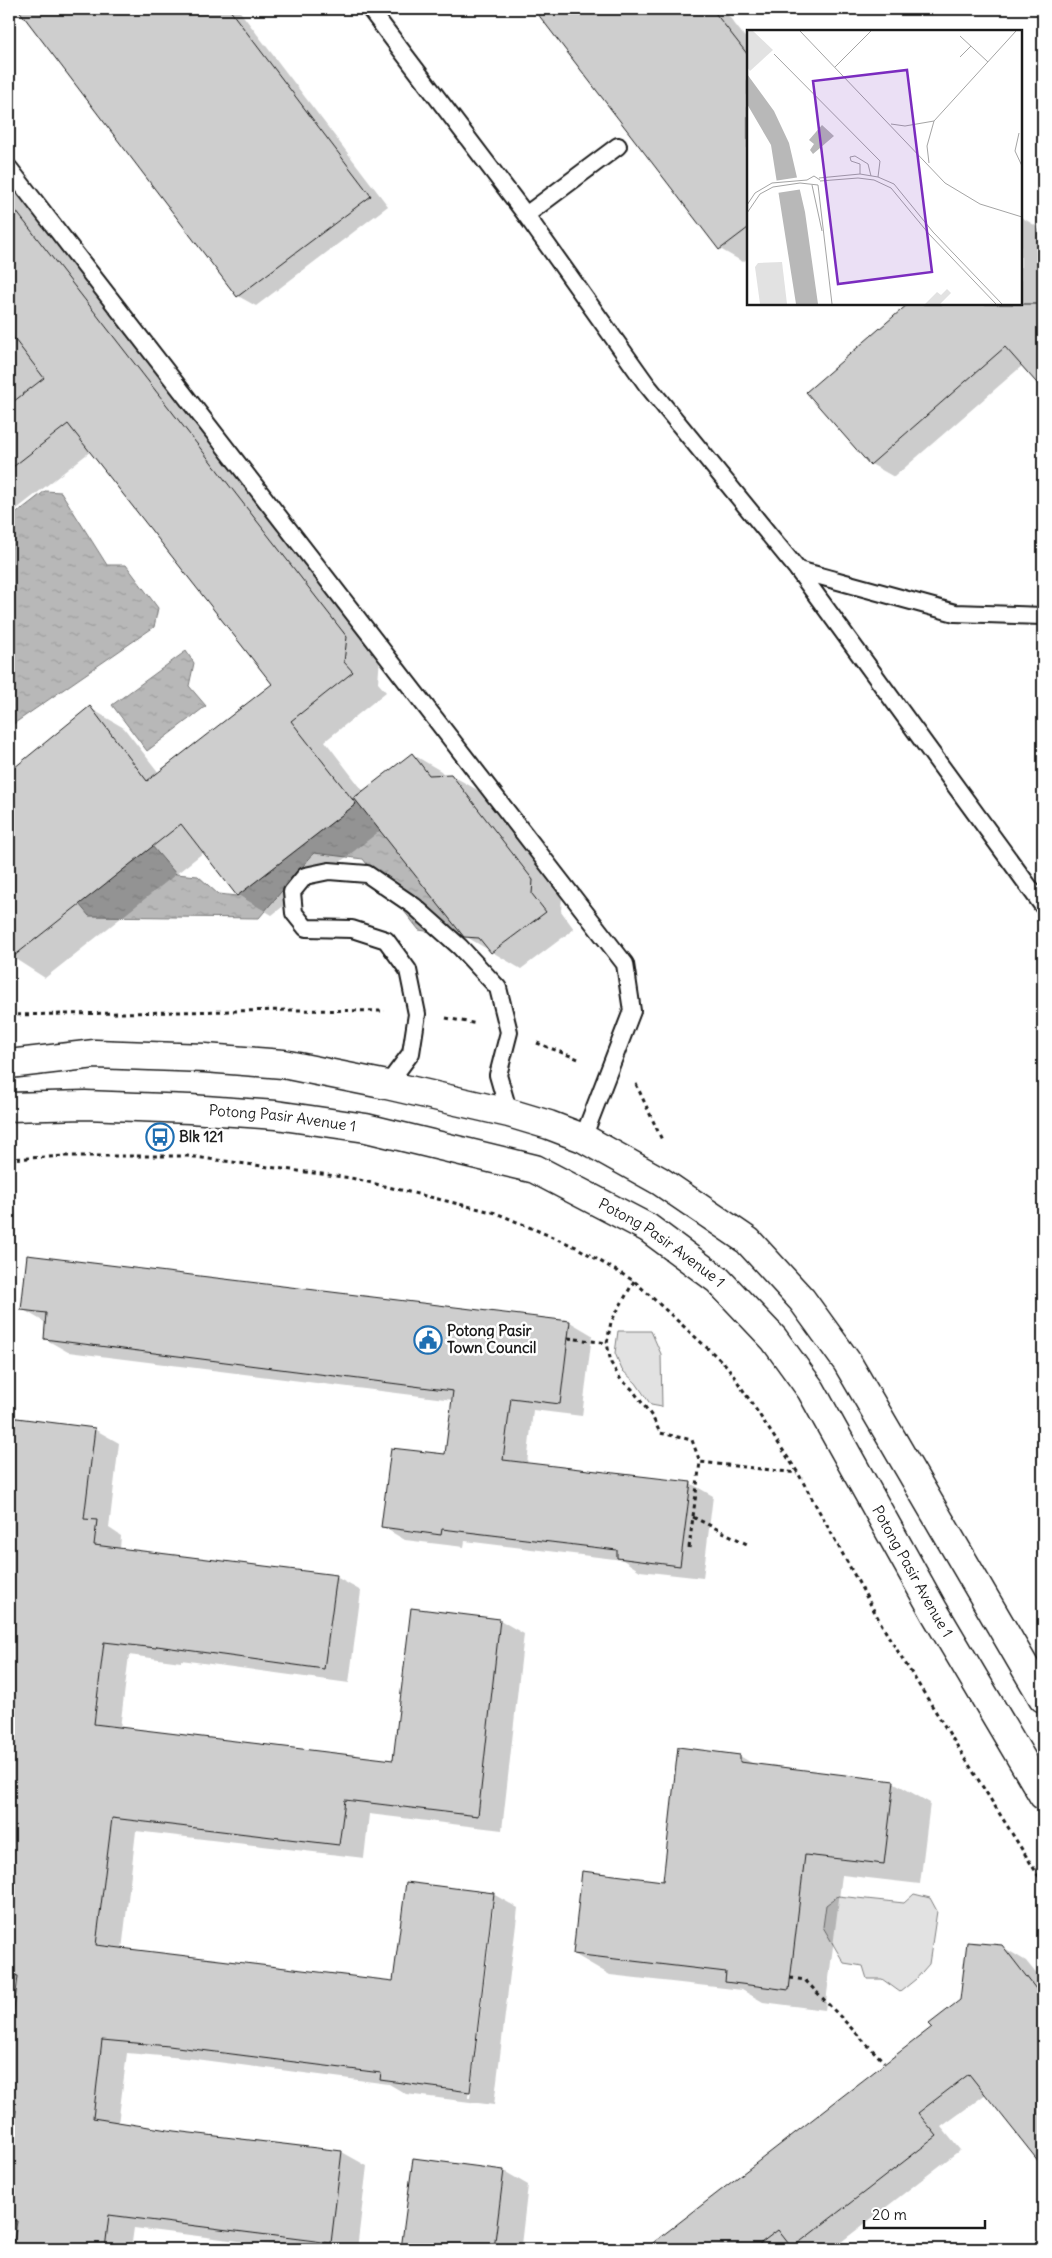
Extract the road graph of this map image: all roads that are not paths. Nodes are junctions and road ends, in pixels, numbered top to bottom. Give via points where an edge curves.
1 (370, 9) edge
2 (618, 146) dead end
3 (9, 168) edge
4 (526, 215) junction
5 (798, 570) junction
6 (1043, 616) edge
7 (1043, 906) edge
8 (9, 1064) edge
9 (387, 1085) junction
10 (9, 1107) edge
11 (510, 1113) junction
12 (583, 1138) junction
13 (1043, 1698) edge
14 (1043, 1795) edge

1 - 4 lane
2 - 4 lane
3 - 12 lane via 625,964 632,1011
4 - 5 lane via 647,385
5 - 6 lane via 955,613
5 - 7 lane
8 - 9 street via 95,1054 205,1058 283,1064
9 - 11 street
9 - 11 lane via 411,1053 417,1014 408,970 386,940 352,929 306,928 294,913 292,892 305,876 329,871 367,874 414,906 460,947 498,988 508,1032 498,1075
10 - 14 street, Potong Pasir Avenue 1 via 85,1105 190,1109 276,1115 366,1128 535,1168 648,1228 718,1280 774,1339 811,1390 934,1611
11 - 12 street
12 - 13 street via 660,1180 748,1241 802,1300 848,1362

